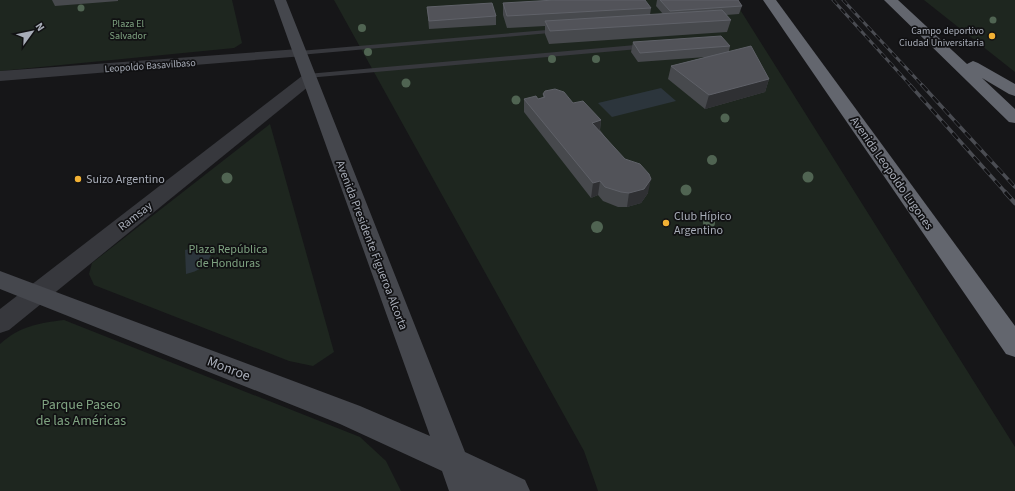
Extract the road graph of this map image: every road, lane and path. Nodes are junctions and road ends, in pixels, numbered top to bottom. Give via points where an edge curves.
1 (280, 0) edge
2 (769, 0) edge
3 (890, 0) edge
4 (569, 30) edge
5 (933, 40) junction
6 (655, 45) edge
7 (299, 53) junction
8 (0, 76) edge
9 (308, 77) junction
10 (1015, 91) edge
11 (1015, 118) edge
12 (0, 280) edge
13 (36, 294) junction
14 (0, 323) edge
15 (1015, 346) edge
16 (455, 462) junction
17 (465, 491) edge
18 (514, 491) edge

1 - 7 main road, Avenida Presidente Figueroa Alcorta
2 - 15 highway, Avenida Leopoldo Lugones
3 - 5 highway
4 - 7 lane
5 - 10 highway
5 - 11 highway
6 - 9 lane
7 - 8 street, Leopoldo Basavilbaso
7 - 9 main road, Avenida Presidente Figueroa Alcorta
9 - 13 street, Ramsay
9 - 16 main road, Avenida Presidente Figueroa Alcorta
12 - 13 main road, Monroe
13 - 14 street, Ramsay
13 - 16 main road, Monroe via 350,415
16 - 17 main road, Avenida Presidente Figueroa Alcorta
16 - 18 main road, Monroe

